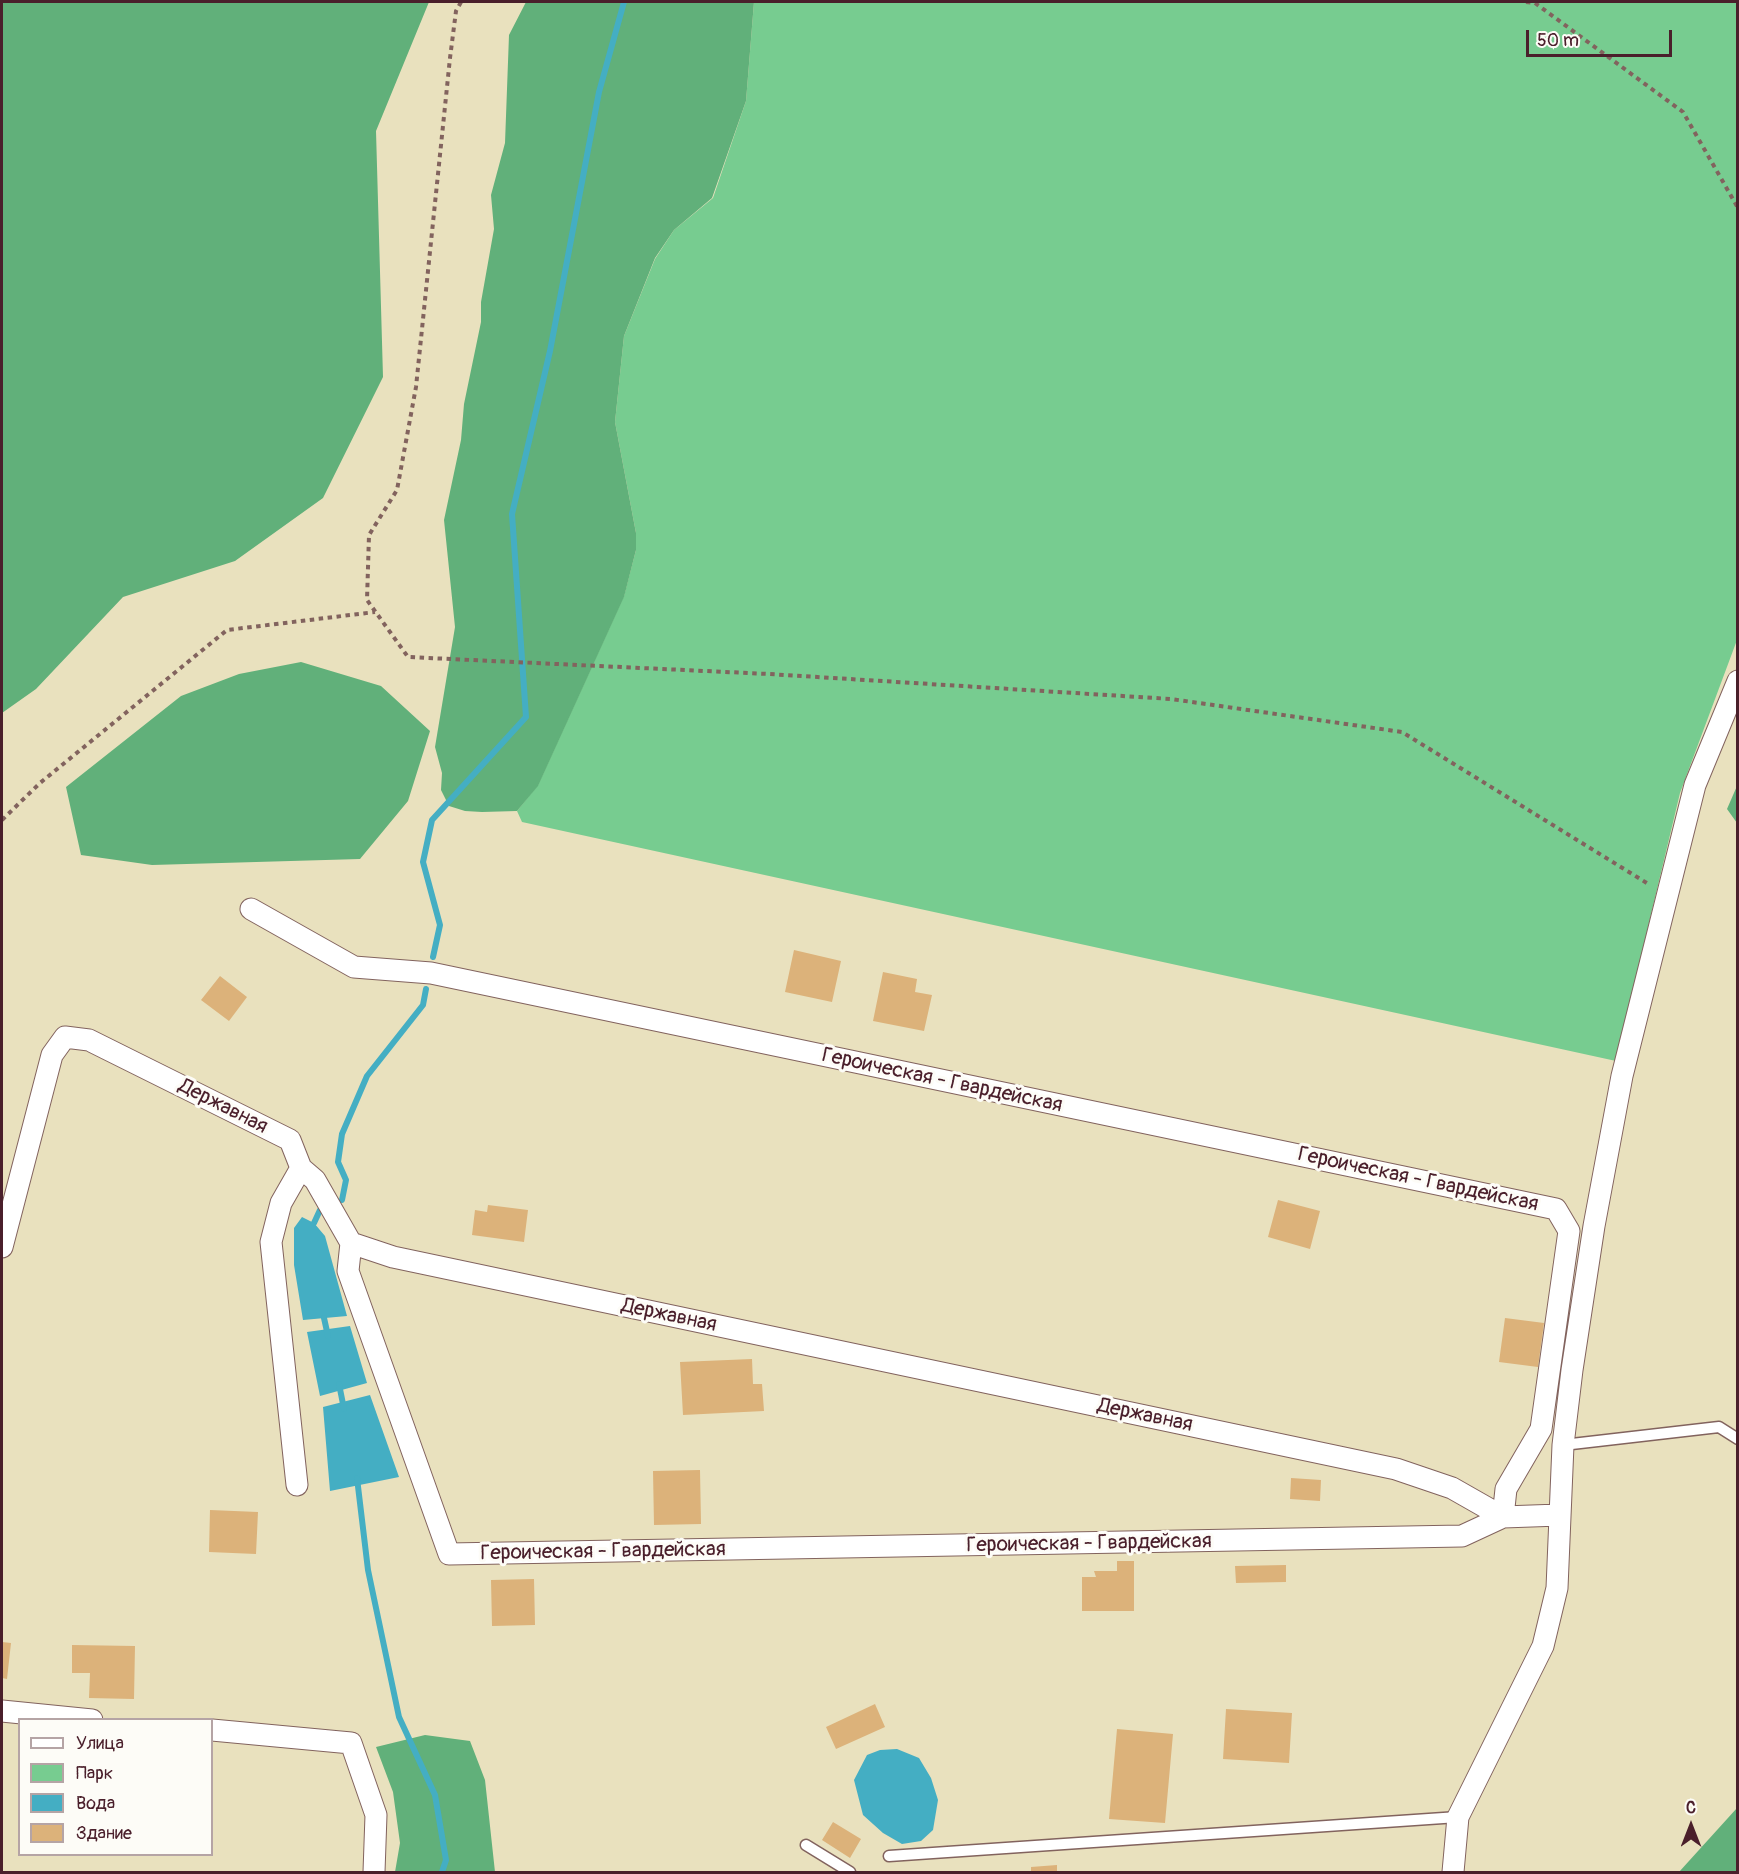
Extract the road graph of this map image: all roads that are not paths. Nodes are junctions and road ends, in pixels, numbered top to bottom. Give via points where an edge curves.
1 (1737, 681) edge
2 (251, 909) dead end
3 (301, 1168) junction
4 (351, 1242) junction
5 (2, 1248) edge
6 (1737, 1439) edge
7 (1563, 1445) junction
8 (297, 1485) dead end
9 (1560, 1515) junction
10 (1503, 1517) junction
11 (2, 1711) edge
12 (81, 1718) edge
13 (213, 1730) edge
14 (1458, 1817) junction
15 (806, 1845) dead end
16 (889, 1856) dead end
17 (374, 1872) edge
18 (850, 1872) edge
19 (1453, 1872) edge

1 - 7 street via 1695,785 1620,1088 1592,1237
2 - 10 street, Героическая - Гвардейская via 354,967 431,973 1556,1209 1569,1231 1541,1429 1506,1489
3 - 4 street, Державная via 315,1180
3 - 5 street, Державная via 290,1140 89,1040 65,1037 52,1055
3 - 8 street via 281,1203 271,1242
4 - 10 street, Державная via 404,1260 1396,1469 1452,1488
4 - 10 street, Героическая - Гвардейская via 348,1271 449,1554 1450,1537 1462,1536
6 - 7 lane via 1719,1427
7 - 9 street
9 - 10 street
9 - 14 street via 1557,1588 1543,1646
11 - 12 street
13 - 17 street via 351,1743 376,1815
14 - 16 lane
14 - 19 street
15 - 18 lane

